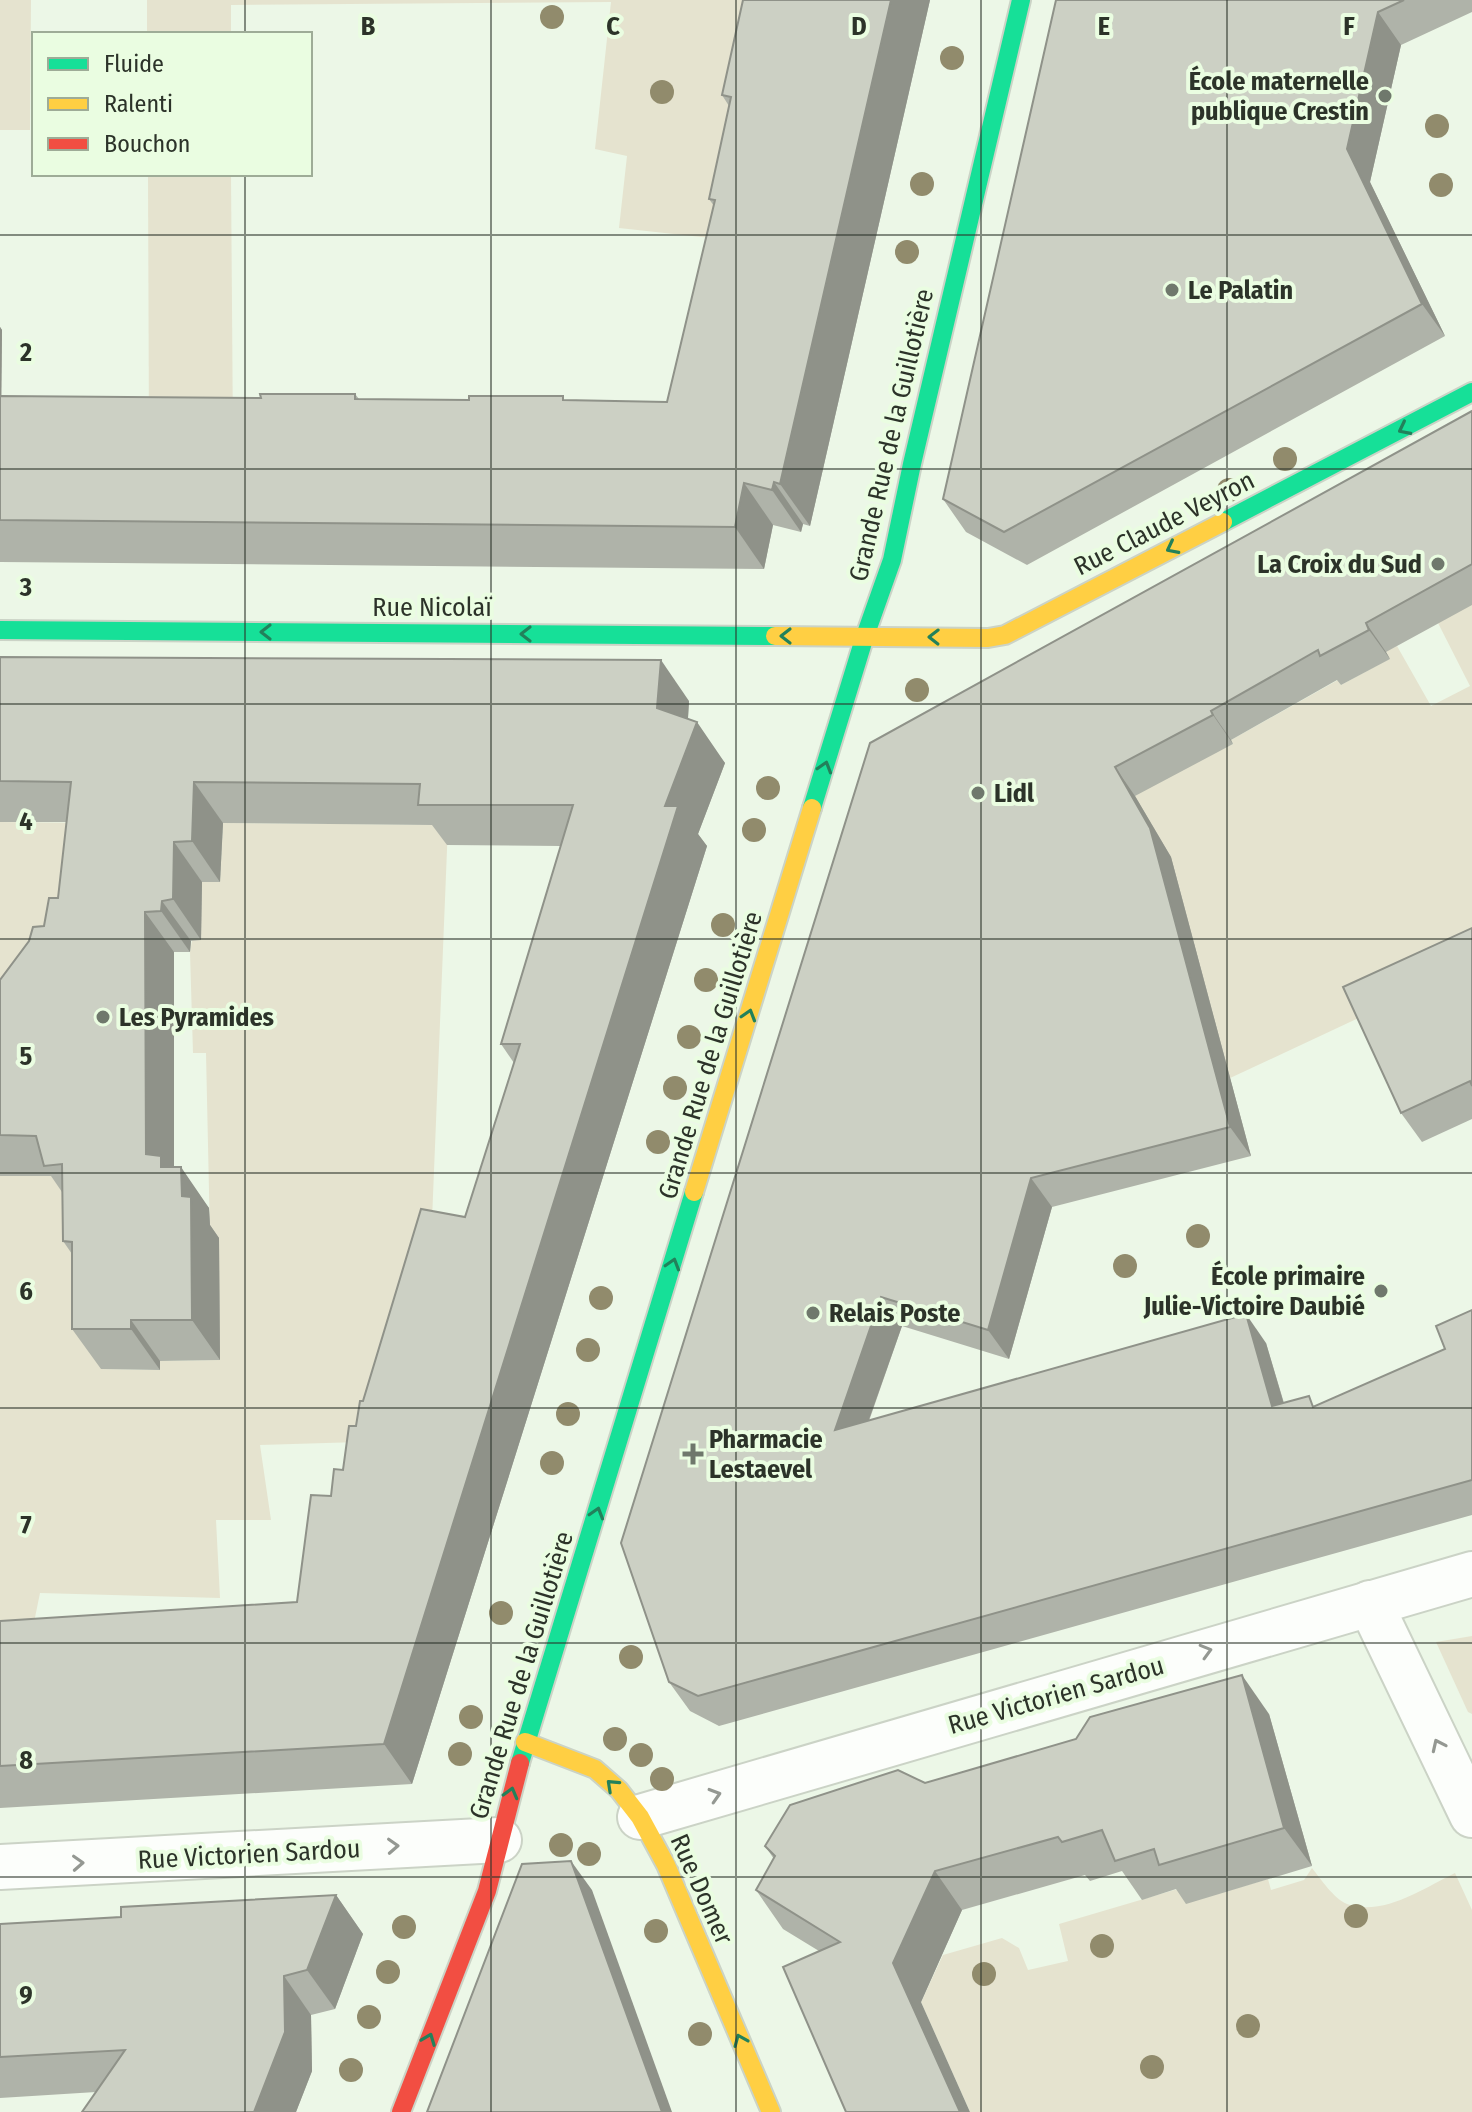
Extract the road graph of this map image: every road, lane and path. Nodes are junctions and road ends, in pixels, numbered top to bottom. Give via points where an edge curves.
1 (1021, 0) edge
2 (1472, 392) edge
3 (0, 630) edge
4 (864, 639) junction
5 (1472, 1574) edge
6 (1370, 1603) junction
7 (525, 1742) junction
8 (1472, 1815) edge
9 (640, 1817) junction
10 (499, 1840) junction
11 (0, 1867) edge
12 (401, 2112) edge
13 (771, 2112) edge

1 - 4 main road, Grande Rue de la Guillotière via 892,560
2 -> 4 main road, Rue Claude Veyron via 1005,635
4 -> 3 main road, Rue Nicolaï
7 -> 4 main road, Grande Rue de la Guillotière
5 - 6 street, Rue Victorien Sardou
8 -> 6 street
9 -> 6 street, Rue Victorien Sardou
9 -> 7 main road, Rue Domer via 595,1769
10 -> 7 main road, Grande Rue de la Guillotière
13 -> 9 main road, Rue Domer via 666,1865
11 -> 10 street, Rue Victorien Sardou
12 -> 10 main road, Grande Rue de la Guillotière via 487,1891

